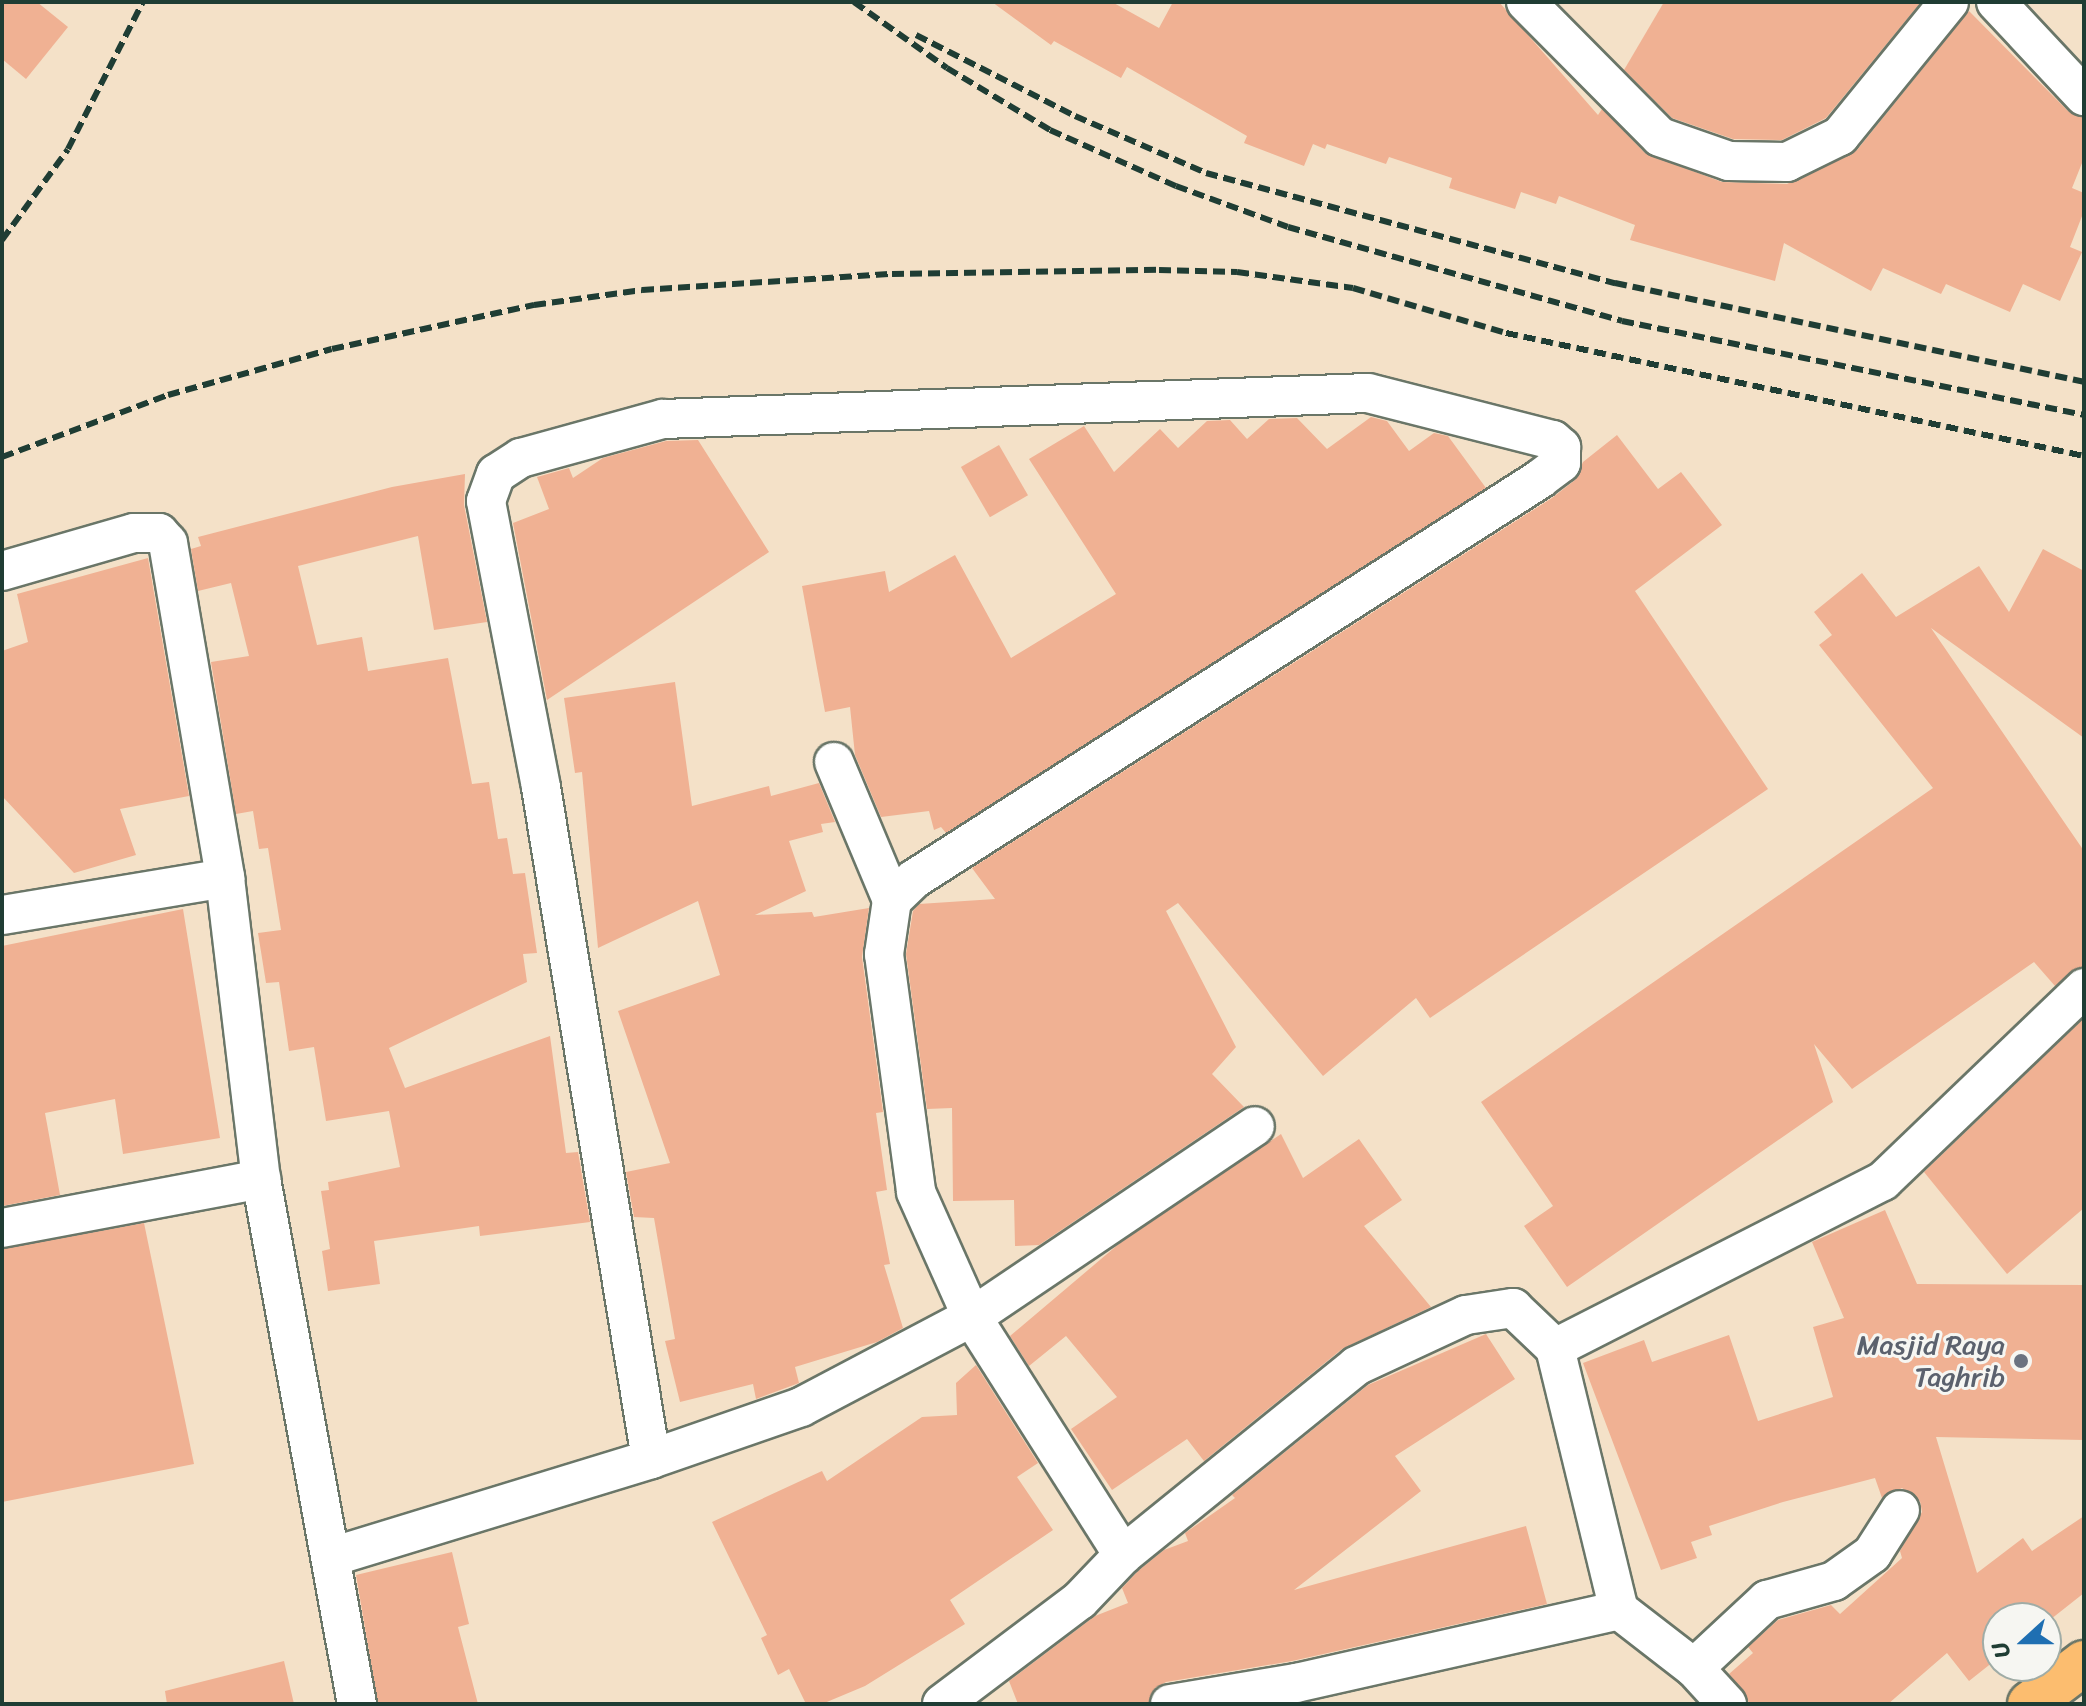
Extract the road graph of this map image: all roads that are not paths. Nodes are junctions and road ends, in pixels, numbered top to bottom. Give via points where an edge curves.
1 (1526, 2) edge
2 (1996, 2) edge
3 (1943, 4) edge
4 (2084, 96) edge
5 (2, 571) edge
6 (834, 762) dead end
7 (225, 878) junction
8 (892, 900) junction
9 (2, 915) edge
10 (2084, 988) edge
11 (1255, 1126) dead end
12 (261, 1179) junction
13 (2, 1228) edge
14 (972, 1317) junction
15 (1555, 1348) junction
16 (651, 1459) junction
17 (1900, 1510) dead end
18 (1123, 1555) junction
19 (331, 1557) junction
20 (1619, 1610) junction
21 (2084, 1663) edge
22 (1694, 1668) junction
23 (357, 1704) edge
24 (942, 1704) edge
25 (1170, 1704) edge
26 (1727, 1704) edge
27 (2030, 1704) edge

1 - 3 street via 1660,137 1729,161 1787,162 1840,136
2 - 4 street
5 - 7 street via 134,533 159,533 168,543
6 - 8 street
7 - 9 street
7 - 12 street
8 - 14 street via 884,954 916,1192
8 - 16 street via 927,870 1540,479 1561,463 1561,447 1553,440 1368,393 663,419 521,458 496,474 486,501 541,787
10 - 15 street via 1883,1181
11 - 14 street
12 - 13 street
12 - 19 street
14 - 16 street via 801,1407
14 - 18 street
15 - 18 street via 1513,1308 1466,1315 1413,1335 1356,1366
15 - 20 street
16 - 19 street
17 - 22 street via 1872,1554 1834,1581 1767,1600
18 - 24 street via 1080,1600
19 - 23 street
20 - 22 street
20 - 25 street via 1326,1677
21 - 27 main road
22 - 26 street

